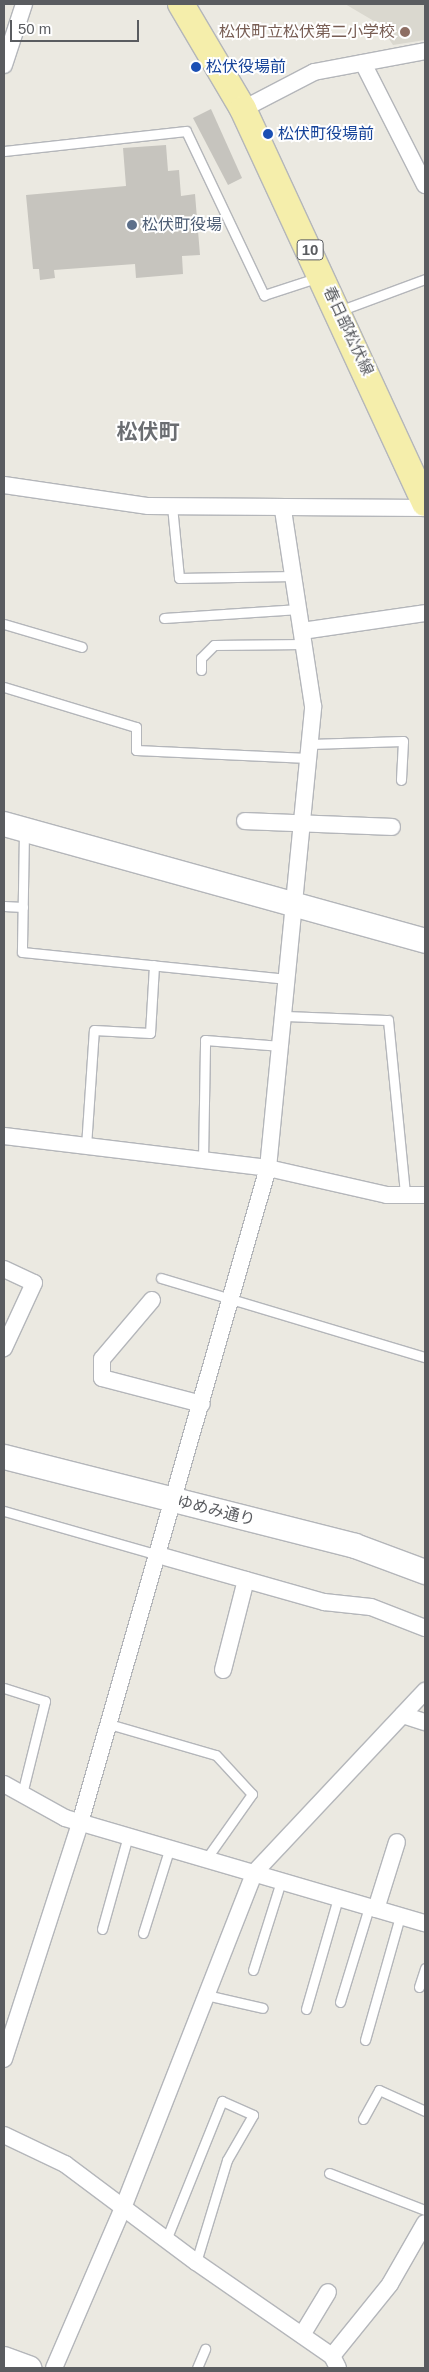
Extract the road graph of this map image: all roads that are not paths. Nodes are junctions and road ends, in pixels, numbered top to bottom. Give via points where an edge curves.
1 (24, 4) edge
2 (181, 4) edge
3 (425, 51) edge
4 (363, 63) junction
5 (4, 65) edge
6 (243, 109) junction
7 (4, 151) edge
8 (425, 185) edge
9 (323, 276) junction
10 (425, 279) edge
11 (339, 311) junction
12 (4, 485) edge
13 (425, 502) edge
14 (172, 506) junction
15 (425, 508) edge
16 (283, 509) junction
17 (294, 576) junction
18 (298, 609) junction
19 (425, 612) edge
20 (164, 618) dead end
21 (4, 624) edge
22 (303, 638) junction
23 (82, 647) dead end
24 (201, 670) dead end
25 (4, 688) edge
26 (309, 751) junction
27 (401, 780) dead end
28 (245, 821) dead end
29 (302, 825) junction
30 (14, 827) edge
31 (392, 827) dead end
32 (4, 906) edge
33 (23, 907) junction
34 (296, 907) junction
35 (425, 942) edge
36 (154, 965) junction
37 (288, 979) junction
38 (284, 1016) junction
39 (281, 1046) junction
40 (4, 1136) edge
41 (86, 1146) junction
42 (203, 1160) junction
43 (268, 1168) junction
44 (405, 1194) junction
45 (425, 1195) edge
46 (4, 1269) edge
47 (161, 1278) dead end
48 (152, 1300) dead end
49 (231, 1301) junction
50 (4, 1348) edge
51 (425, 1357) edge
52 (202, 1404) junction
53 (4, 1457) edge
54 (174, 1500) junction
55 (4, 1511) edge
56 (158, 1555) junction
57 (425, 1572) edge
58 (246, 1580) junction
59 (425, 1628) edge
60 (223, 1670) dead end
61 (4, 1688) edge
62 (425, 1691) edge
63 (403, 1715) junction
64 (425, 1722) edge
65 (109, 1724) junction
66 (4, 1784) edge
67 (22, 1794) junction
68 (80, 1823) junction
69 (128, 1836) junction
70 (397, 1842) dead end
71 (169, 1850) junction
72 (206, 1859) junction
73 (254, 1873) junction
74 (281, 1881) junction
75 (338, 1898) junction
76 (373, 1908) junction
77 (400, 1916) junction
78 (425, 1923) edge
79 (102, 1929) dead end
80 (143, 1933) dead end
81 (425, 1968) edge
82 (253, 1970) dead end
83 (419, 1987) dead end
84 (206, 1995) junction
85 (340, 2002) dead end
86 (263, 2008) dead end
87 (306, 2009) dead end
88 (365, 2040) dead end
89 (4, 2059) edge
90 (425, 2111) edge
91 (363, 2119) dead end
92 (4, 2135) edge
93 (329, 2173) dead end
94 (123, 2208) junction
95 (425, 2210) edge
96 (425, 2223) edge
97 (166, 2240) junction
98 (196, 2262) junction
99 (328, 2292) dead end
100 (302, 2335) junction
101 (205, 2349) dead end
102 (4, 2359) edge
103 (335, 2362) edge
104 (29, 2368) edge
105 (54, 2368) edge
106 (197, 2368) edge

1 - 5 street
2 - 6 main road, 春日部松伏線 / 10
3 - 4 street
4 - 6 street via 314,72
4 - 8 street
6 - 9 main road, 春日部松伏線 / 10
7 - 9 lane via 186,131 264,295
9 - 11 main road, 春日部松伏線 / 10
10 - 11 lane
11 - 13 main road, 春日部松伏線 / 10
12 - 14 street via 148,506
14 - 16 street
14 - 17 lane via 179,578
15 - 16 street
16 - 17 street
17 - 18 street
18 - 20 lane
18 - 22 street
19 - 22 street
21 - 23 lane
22 - 24 lane via 214,645 201,658
22 - 26 street via 313,706
25 - 26 lane via 136,727 136,750
26 - 27 lane via 403,741
26 - 29 street
28 - 29 street
29 - 31 street
29 - 34 street
30 - 33 lane
30 - 34 street
32 - 33 lane
33 - 36 lane via 22,952
34 - 35 street
34 - 37 street
36 - 37 lane
36 - 41 lane via 150,1033 94,1030
37 - 38 street
38 - 39 street
38 - 44 lane via 388,1020
39 - 42 lane via 205,1040
39 - 43 street
40 - 41 street
41 - 42 street
42 - 43 street
43 - 44 street via 387,1195
43 - 49 street
44 - 45 street
46 - 50 street via 34,1283
47 - 49 lane
48 - 52 street via 102,1359 102,1378
49 - 51 lane
49 - 52 street
52 - 54 street
53 - 54 street, ゆめみ通り
54 - 56 street
54 - 57 street, ゆめみ通り via 355,1546
55 - 56 lane
56 - 58 street
56 - 65 street
58 - 59 street via 324,1602 371,1607
58 - 60 street
61 - 67 lane via 45,1701
62 - 63 street
63 - 64 street
63 - 73 street
65 - 68 street
65 - 72 lane via 216,1755 252,1794
66 - 67 street
67 - 68 street
68 - 69 street
68 - 89 street
69 - 71 street
69 - 79 lane
70 - 76 street
71 - 72 street
71 - 80 lane
72 - 73 street
73 - 74 street
73 - 84 street
74 - 75 street
74 - 82 lane
75 - 76 street
75 - 87 lane
76 - 77 street
76 - 85 lane
77 - 78 street
77 - 88 lane
81 - 83 lane
84 - 86 lane
84 - 94 street
90 - 91 lane via 379,2090
92 - 94 street via 65,2164
93 - 95 lane
94 - 97 street
94 - 105 street
96 - 103 street via 390,2284
97 - 98 street
97 - 98 lane via 222,2101 253,2115 227,2160
98 - 100 street
99 - 100 street
100 - 103 street
101 - 106 lane
102 - 104 street

